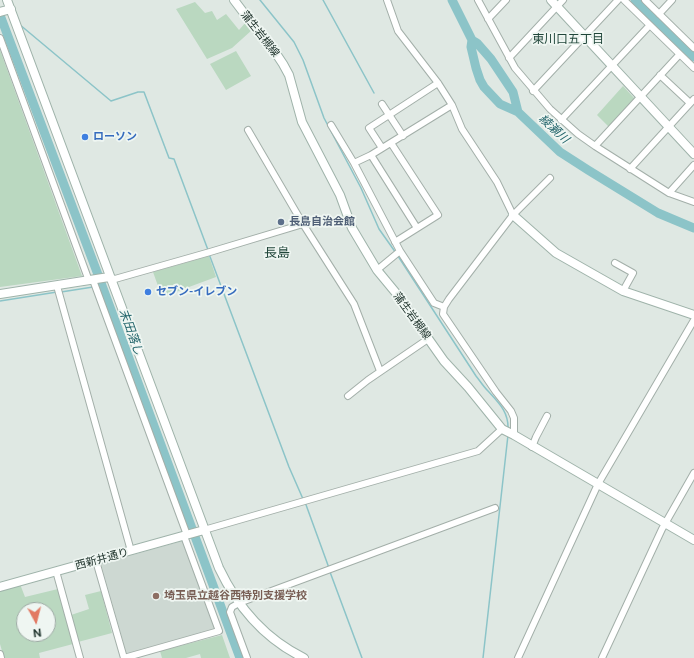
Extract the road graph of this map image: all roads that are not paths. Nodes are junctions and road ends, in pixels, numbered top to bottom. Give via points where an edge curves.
1 (7, 0) edge
2 (234, 0) edge
3 (387, 0) edge
4 (478, 0) edge
5 (506, 0) edge
6 (551, 0) edge
7 (563, 0) edge
8 (618, 0) edge
9 (624, 0) edge
10 (645, 0) edge
11 (672, 0) edge
12 (557, 6) junction
13 (11, 9) junction
14 (0, 12) edge
15 (659, 14) junction
16 (488, 19) junction
17 (649, 26) junction
18 (584, 36) junction
19 (0, 38) edge
20 (693, 45) edge
21 (679, 55) junction
22 (509, 58) junction
23 (612, 66) junction
24 (694, 68) edge
25 (660, 75) junction
26 (438, 83) junction
27 (533, 91) junction
28 (640, 96) junction
29 (692, 101) edge
30 (382, 104) dead end
31 (452, 105) junction
32 (389, 115) junction
33 (561, 120) junction
34 (331, 126) dead end
35 (669, 127) junction
36 (248, 130) dead end
37 (403, 136) junction
38 (391, 142) junction
39 (595, 146) junction
40 (382, 148) junction
41 (694, 154) edge
42 (371, 155) junction
43 (354, 164) junction
44 (694, 165) edge
45 (630, 169) junction
46 (550, 178) dead end
47 (669, 193) junction
48 (694, 202) edge
49 (513, 215) junction
50 (303, 224) junction
51 (417, 228) junction
52 (395, 242) junction
53 (400, 251) junction
54 (615, 263) dead end
55 (377, 270) junction
56 (109, 277) junction
57 (92, 280) junction
58 (57, 286) junction
59 (623, 291) junction
60 (0, 294) edge
61 (444, 307) junction
62 (694, 315) edge
63 (694, 320) edge
64 (428, 339) junction
65 (380, 371) junction
66 (348, 396) dead end
67 (547, 416) dead end
68 (502, 429) junction
69 (514, 435) junction
70 (532, 447) junction
71 (694, 473) edge
72 (598, 484) junction
73 (495, 508) dead end
74 (665, 523) junction
75 (204, 530) junction
76 (186, 536) junction
77 (694, 540) edge
78 (131, 551) junction
79 (96, 561) junction
80 (56, 571) junction
81 (0, 587) edge
82 (239, 603) junction
83 (0, 654) edge
84 (1, 658) edge
85 (80, 658) edge
86 (247, 658) edge
87 (304, 658) edge
88 (518, 658) edge
89 (602, 658) edge

1 - 13 main road
2 - 55 main road, 蒲生岩槻線 via 283,64 302,122 340,195 352,228
3 - 26 street via 398,31
4 - 16 street
5 - 16 street
6 - 12 main road
7 - 12 street
8 - 18 street
9 - 17 street
10 - 15 street
11 - 15 street
12 - 18 main road
12 - 22 street
13 - 14 main road
13 - 56 main road
15 - 20 street
16 - 22 street
17 - 21 street
17 - 23 street
18 - 23 main road
18 - 27 street
19 - 57 street
21 - 24 street
21 - 25 street
22 - 27 street
23 - 28 main road
23 - 33 street
25 - 28 street
25 - 29 street
26 - 31 street
26 - 32 street
27 - 33 street
28 - 35 main road
28 - 39 street
29 - 35 street
30 - 32 street
31 - 37 street
31 - 49 street via 462,129 497,182
32 - 37 street
32 - 40 street via 369,128
33 - 39 street
34 - 43 street
35 - 41 main road
35 - 45 street
36 - 50 street
37 - 38 street
38 - 40 street
38 - 51 street via 438,215
39 - 45 street
40 - 42 street
42 - 43 street
42 - 51 street
43 - 52 street
44 - 47 street
45 - 47 street
46 - 49 street
47 - 48 street
49 - 59 main road via 556,253
49 - 61 street
50 - 56 street via 115,279
50 - 65 street via 354,304
51 - 52 street
52 - 53 street
53 - 55 street
53 - 61 street via 434,303
54 - 59 street via 633,273
55 - 64 main road, 蒲生岩槻線
56 - 57 main road
56 - 75 main road
57 - 58 main road
57 - 76 street
58 - 60 main road
58 - 78 street
59 - 62 main road
61 - 69 street via 443,314 491,386 511,411 514,418
63 - 72 street
64 - 65 street
64 - 68 main road, 蒲生岩槻線
65 - 66 street
67 - 70 street
68 - 69 main road, 蒲生岩槻線
68 - 75 street via 478,451
69 - 70 main road, 蒲生岩槻線
70 - 72 main road, 蒲生岩槻線
71 - 74 street
72 - 74 main road, 蒲生岩槻線
72 - 88 street
73 - 82 street
74 - 77 main road, 蒲生岩槻線
74 - 89 street
75 - 76 main road, 西新井通り
75 - 82 main road via 221,573
76 - 78 main road, 西新井通り
76 - 79 street via 219,631 124,658
78 - 79 main road, 西新井通り
79 - 80 main road, 西新井通り
80 - 81 main road, 西新井通り
80 - 85 street
82 - 86 street via 232,607 230,612
82 - 87 main road via 267,634 292,653
83 - 84 street

